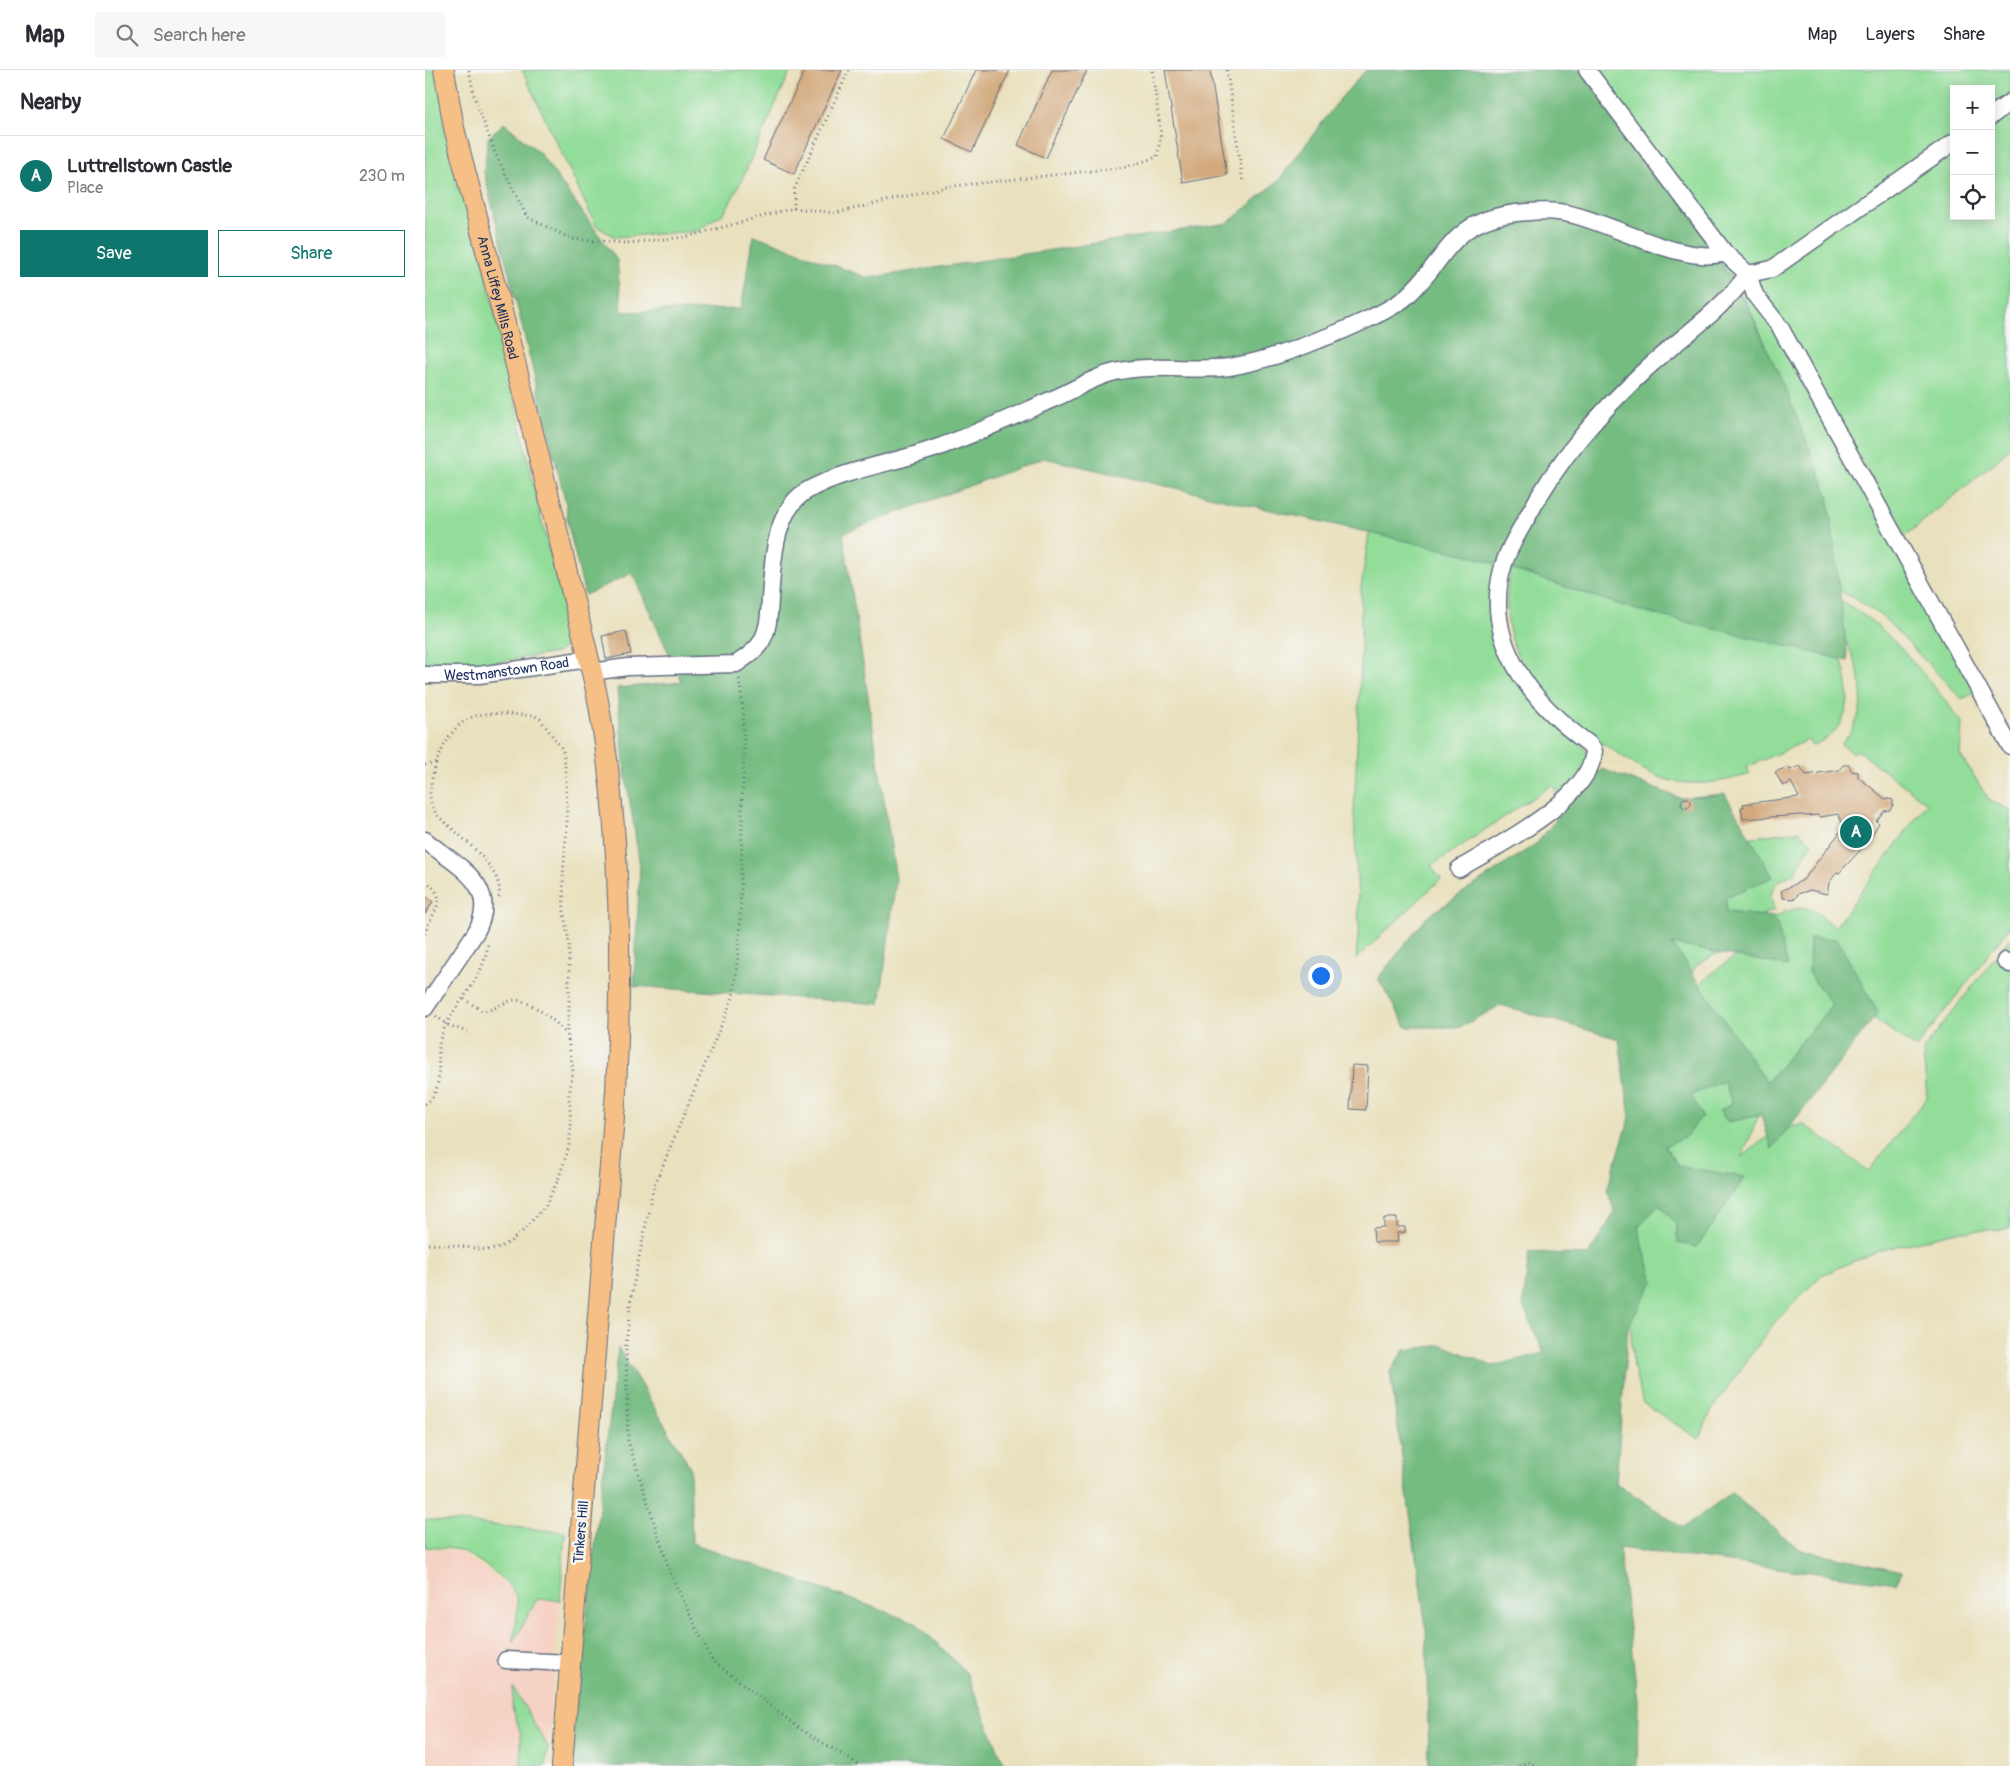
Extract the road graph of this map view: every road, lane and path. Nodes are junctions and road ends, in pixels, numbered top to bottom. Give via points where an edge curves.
1 (443, 70) edge
2 (469, 70) edge
3 (849, 70) edge
4 (1152, 70) edge
5 (1227, 70) edge
6 (1587, 70) edge
7 (2010, 102) edge
8 (1995, 113) edge
9 (1950, 145) edge
10 (1243, 183) dead end
11 (794, 208) junction
12 (1725, 253) junction
13 (1748, 274) junction
14 (736, 664) junction
15 (590, 666) junction
16 (425, 674) edge
17 (2010, 746) edge
18 (425, 765) edge
19 (425, 840) edge
20 (1459, 869) dead end
21 (425, 881) edge
22 (425, 934) edge
23 (464, 999) dead end
24 (429, 1011) edge
25 (469, 1033) dead end
26 (567, 1036) junction
27 (425, 1244) edge
28 (506, 1660) dead end
29 (571, 1663) junction
30 (561, 1766) edge
31 (861, 1766) edge
32 (1519, 1766) edge
33 (1535, 1766) edge

1 - 15 main road, Anna Liffey Mills Road via 454,128
2 - 11 path via 474,95 495,153 527,217 572,239 626,243 686,238
3 - 11 path via 794,190
4 - 11 path via 1161,134 1157,157 1126,167 945,187 836,214
5 - 10 path
6 - 12 street
7 - 8 street
9 - 13 street via 1772,269
12 - 13 street
12 - 14 street via 1694,254 1559,212 1517,213 1486,219 1457,236 1405,299 1323,339 1283,354 1228,367 1153,368 1092,379 938,448 852,473 807,491 786,513 777,541 769,620 761,643
13 - 17 street via 1751,288 1780,327
13 - 20 street via 1730,298 1647,368 1597,417 1547,480 1510,549 1498,590 1501,632 1509,657 1538,700 1589,744 1594,751 1594,759 1587,773 1554,810
14 - 15 street, Westmanstown Road
14 - 31 path via 743,708 738,965 733,997 653,1189 631,1298 627,1335 628,1441 671,1574 711,1660 800,1729
15 - 16 street, Westmanstown Road via 479,674
15 - 29 main road, Tinkers Hill via 600,710 617,870 620,1004 617,1091
18 - 26 path via 436,763 453,730 461,722 482,714 535,716 563,750 567,804 563,884 569,943
19 - 24 street via 472,875 483,905 482,919 476,932
21 - 22 path via 435,891 439,905
23 - 26 path via 482,1011 520,1000 554,1019
24 - 25 path via 448,1025
26 - 27 path via 573,1069 569,1095 569,1147 546,1205 525,1230 497,1249
28 - 29 street
29 - 30 main road, Tinkers Hill
32 - 33 path via 1527,1762

